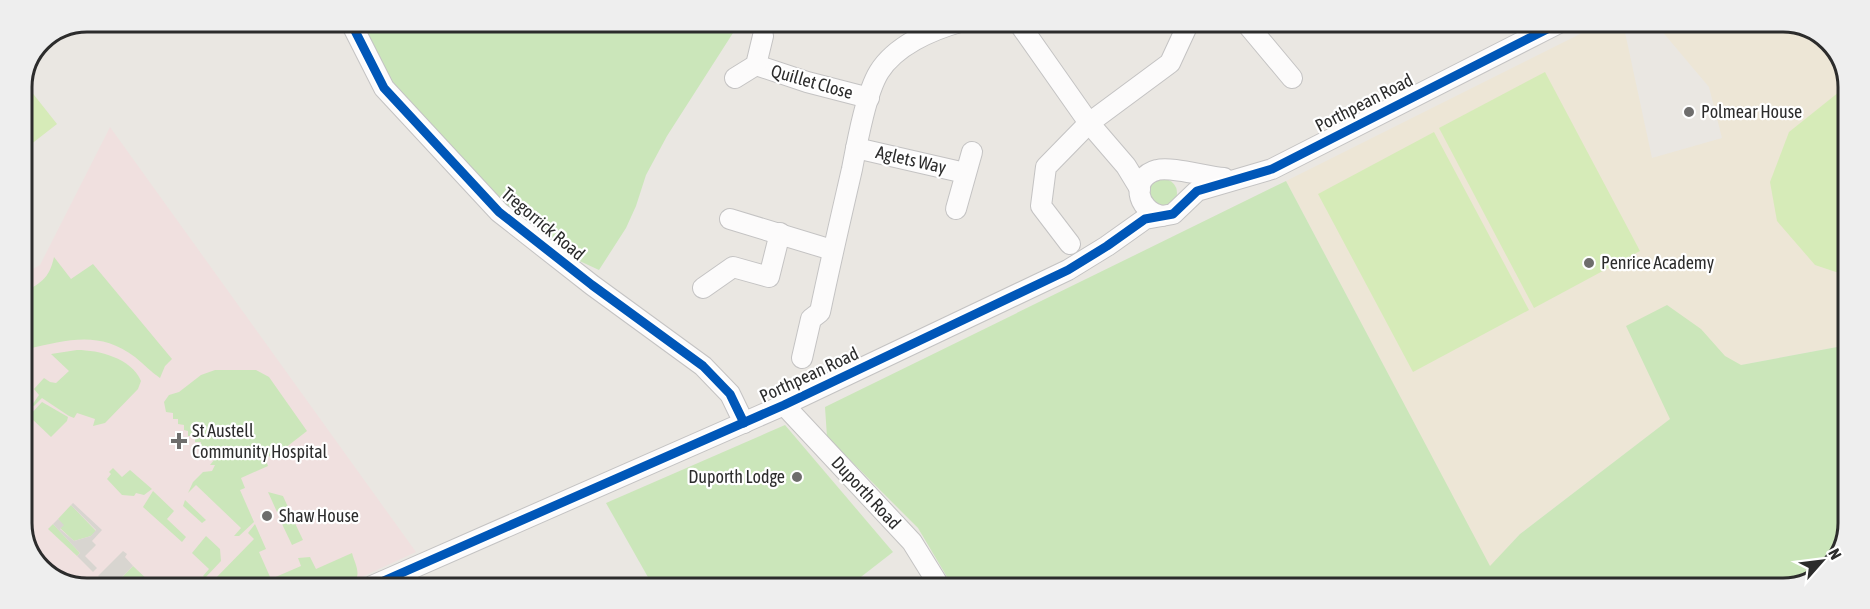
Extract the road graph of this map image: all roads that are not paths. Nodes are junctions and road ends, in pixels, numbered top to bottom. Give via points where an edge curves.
1 (356, 32) edge
2 (936, 32) edge
3 (1025, 32) edge
4 (1184, 32) edge
5 (1254, 32) edge
6 (1541, 32) edge
7 (763, 36) dead end
8 (756, 65) junction
9 (735, 78) dead end
10 (1292, 78) dead end
11 (869, 98) junction
12 (1089, 123) junction
13 (856, 148) junction
14 (972, 152) dead end
15 (1117, 154) junction
16 (1163, 170) junction
17 (965, 173) junction
18 (1232, 179) junction
19 (1140, 192) junction
20 (1183, 206) junction
21 (956, 209) dead end
22 (1162, 216) junction
23 (730, 219) dead end
24 (780, 233) junction
25 (1120, 235) junction
26 (1070, 244) dead end
27 (832, 250) junction
28 (703, 288) dead end
29 (802, 358) dead end
30 (784, 405) junction
31 (744, 423) junction
32 (412, 578) edge
33 (932, 578) edge

1 - 31 street, Tregorrick Road via 384,88 499,212 703,366 730,394
2 - 11 street, Aglets Way via 890,58 878,74
3 - 12 street
4 - 12 street via 1170,63
5 - 10 street
6 - 18 street, Porthpean Road via 1272,169
7 - 8 street, Quillet Close
8 - 9 street, Quillet Close
8 - 11 street, Quillet Close
11 - 13 street, Aglets Way
12 - 15 street
12 - 26 street via 1046,167 1041,206
13 - 17 street, Aglets Way
13 - 27 street, Aglets Way
14 - 17 street, Aglets Way
15 - 16 street
15 - 19 street
16 - 18 street, Porthpean Road
16 - 19 street, Porthpean Road via 1145,177
16 - 20 street via 1181,178 1185,185
17 - 21 street, Aglets Way
18 - 20 street, Porthpean Road via 1197,191
19 - 22 street via 1146,209
19 - 25 street, Porthpean Road
20 - 22 street, Porthpean Road
22 - 25 street, Porthpean Road via 1145,219
23 - 24 street
24 - 27 street
24 - 28 street via 769,277 733,267
25 - 30 street, Porthpean Road via 1068,270
27 - 29 street, Aglets Way via 820,312 811,319
30 - 31 street, Porthpean Road
30 - 33 street, Duporth Road via 912,542
31 - 32 street, Porthpean Road

